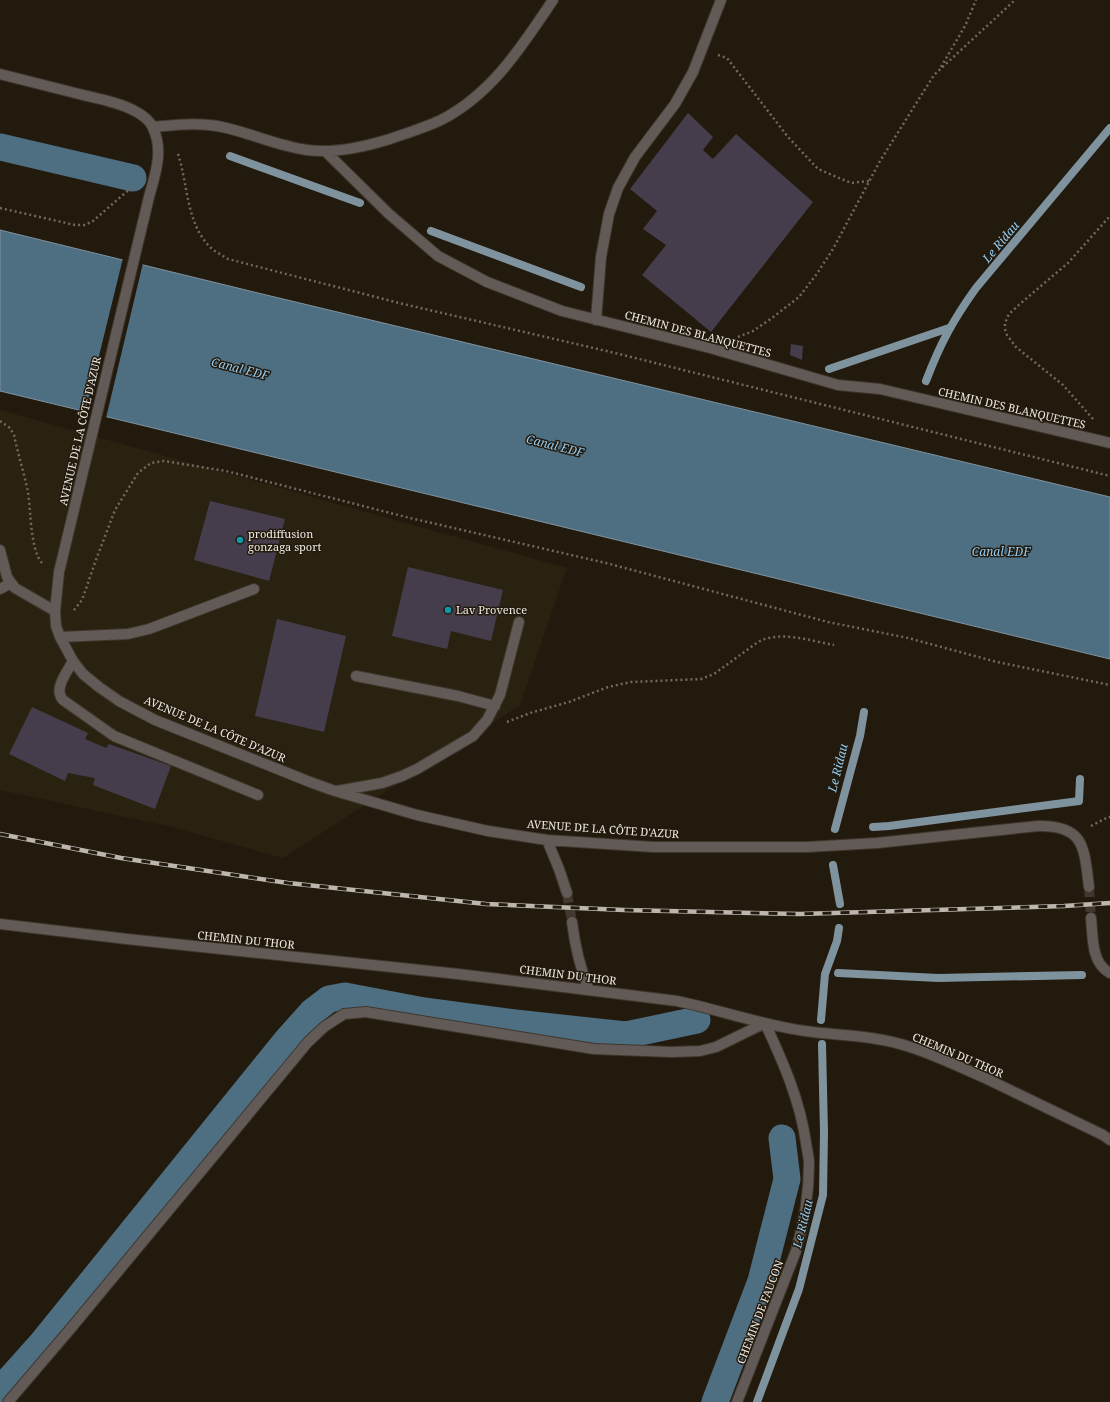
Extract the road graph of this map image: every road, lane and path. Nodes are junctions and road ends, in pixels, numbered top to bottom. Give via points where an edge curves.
1 (553, 0) edge
2 (721, 0) edge
3 (976, 0) edge
4 (1015, 0) edge
5 (702, 49) junction
6 (939, 70) junction
7 (0, 74) edge
8 (168, 126) junction
9 (153, 127) junction
10 (325, 151) junction
11 (869, 180) junction
12 (133, 187) dead end
13 (0, 208) edge
14 (1110, 216) edge
15 (596, 320) junction
16 (710, 348) junction
17 (0, 421) edge
18 (1108, 443) edge
19 (1110, 476) edge
20 (0, 550) edge
21 (59, 572) junction
22 (11, 583) junction
23 (254, 588) dead end
24 (0, 589) edge
25 (55, 611) junction
26 (519, 622) dead end
27 (60, 637) junction
28 (834, 645) dead end
29 (73, 661) junction
30 (356, 676) dead end
31 (1110, 685) edge
32 (495, 706) junction
33 (473, 736) junction
34 (335, 791) junction
35 (258, 795) dead end
36 (547, 840) junction
37 (1089, 887) tunnel mouth
38 (567, 893) tunnel mouth
39 (1091, 918) tunnel mouth
40 (572, 922) tunnel mouth
41 (0, 924) edge
42 (1110, 973) edge
43 (590, 990) junction
44 (765, 1023) junction
45 (1110, 1140) edge
46 (8, 1402) edge
47 (737, 1402) edge

1 - 10 street via 520,48 496,77 461,108 441,120 392,138 372,144
2 - 5 street
3 - 6 path via 965,26
4 - 6 path
5 - 11 path via 727,58 788,137 818,169 852,184
5 - 15 street via 693,72 675,104 635,157 618,188 609,214 601,257
6 - 11 path
7 - 9 street via 126,106 142,115
8 - 9 street
8 - 10 street via 196,124 222,127 284,145
8 - 19 path via 182,166 197,227 210,247 228,259
9 - 21 street, AVENUE DE LA CÔTE D'AZUR via 158,158
10 - 15 street, CHEMIN DES BLANQUETTES via 389,214 438,256 487,282 562,311
11 - 16 path via 833,249 799,297 752,331
12 - 13 path via 94,221 85,225 74,225
14 - 18 path via 1068,263 1009,314 1005,323 1007,335 1016,347 1063,384 1092,416
15 - 16 street, CHEMIN DES BLANQUETTES
16 - 18 street, CHEMIN DES BLANQUETTES via 838,385 880,389
17 - 21 path via 10,428 14,435 28,493 37,558 42,564
20 - 22 street
21 - 25 street, AVENUE DE LA CÔTE D'AZUR
22 - 24 street
22 - 25 street via 15,588
23 - 27 street via 136,633
25 - 27 street, AVENUE DE LA CÔTE D'AZUR
25 - 31 path via 70,613 77,609 115,510 138,473 151,463 164,461 226,471 410,518 606,563 828,622 908,638 997,662
26 - 32 street
27 - 29 street, AVENUE DE LA CÔTE D'AZUR
28 - 33 path via 796,638 765,638 708,677 621,684 530,713
29 - 34 street, AVENUE DE LA CÔTE D'AZUR via 83,674 99,687 155,720
29 - 35 street via 58,692 63,700 114,736
30 - 32 street
32 - 33 street
33 - 34 street via 402,776
34 - 36 street, AVENUE DE LA CÔTE D'AZUR via 417,815 488,831
36 - 37 street, AVENUE DE LA CÔTE D'AZUR via 653,847 807,848 1052,826 1074,834 1082,846
36 - 38 street
39 - 42 street via 1097,960 1101,967
40 - 43 street via 579,960
41 - 43 street, CHEMIN DU THOR
43 - 44 street, CHEMIN DU THOR via 678,1001
44 - 45 street, CHEMIN DU THOR via 804,1031 849,1034 910,1047 1016,1093
44 - 46 street via 716,1047 700,1051 672,1052 594,1049 366,1012 344,1014 324,1027 308,1042
44 - 47 street, CHEMIN DE FAUCON via 788,1075 803,1122 809,1163 807,1195 796,1251

